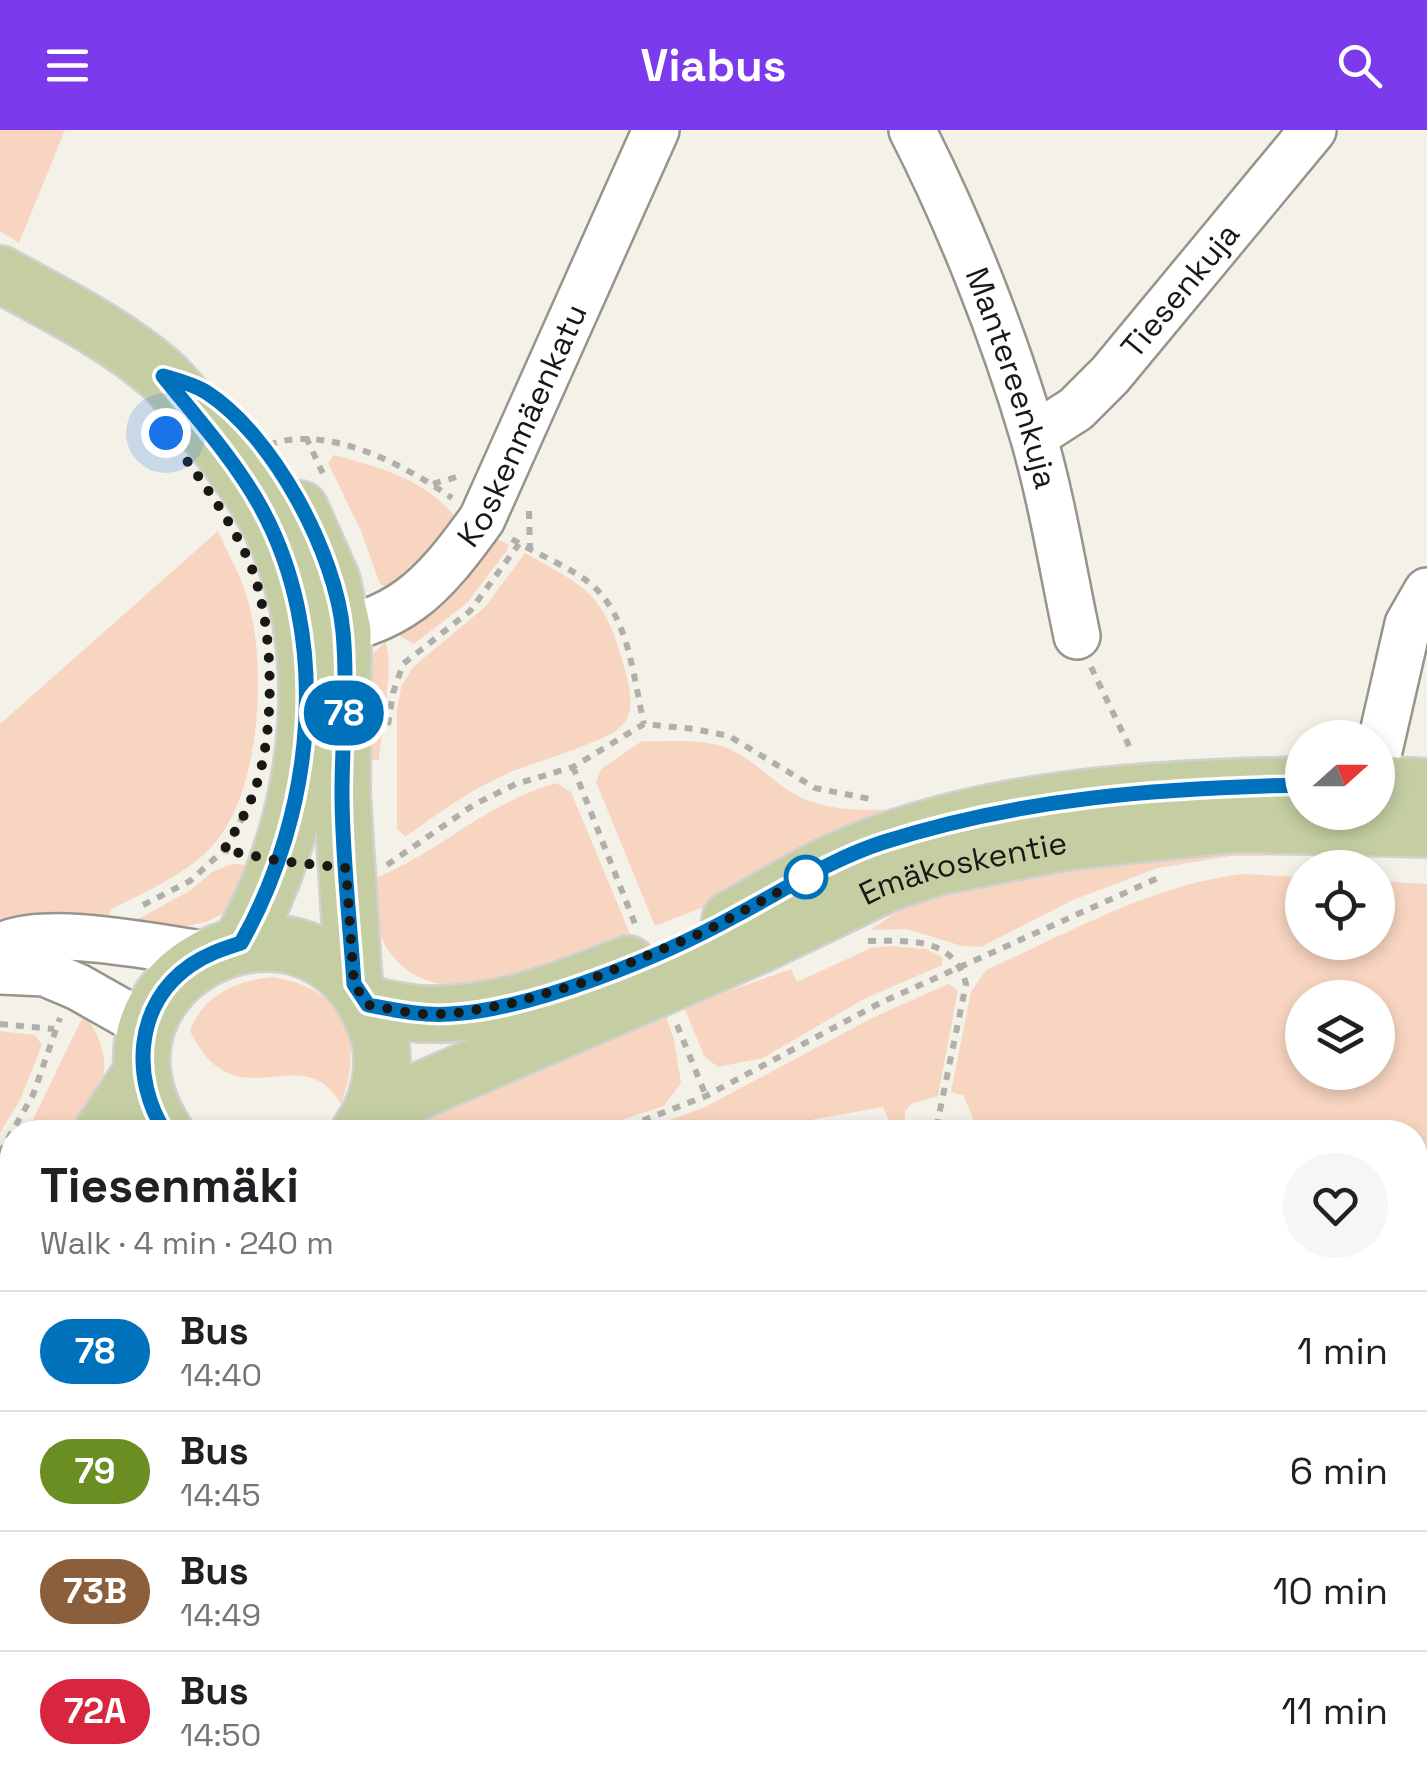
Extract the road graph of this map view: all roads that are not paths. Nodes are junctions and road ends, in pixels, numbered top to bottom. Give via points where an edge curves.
1 (656, 130) edge
2 (912, 130) edge
3 (1314, 130) edge
4 (0, 274) edge
5 (1034, 436) junction
6 (1427, 591) edge
7 (323, 634) junction
8 (1077, 636) road end
9 (1386, 720) edge
10 (1395, 785) edge
11 (1285, 787) edge
12 (1427, 787) edge
13 (1427, 829) edge
14 (0, 947) edge
15 (224, 949) junction
16 (0, 971) edge
17 (361, 994) junction
18 (144, 1049) junction
19 (108, 1120) edge
20 (158, 1120) edge
21 (366, 1120) edge
22 (374, 1120) edge

1 - 7 street, Koskenmäenkatu via 482,520 425,590 384,617
2 - 5 street, Mantereenkuja via 966,251
3 - 5 street, Tiesenkuja via 1110,375 1076,409
4 - 7 main road via 163,376 259,503 296,595
5 - 8 street, Mantereenkuja
6 - 9 street via 1408,624
7 - 15 main road via 280,861 263,904
7 - 17 main road via 342,794 372,860
10 - 12 main road
11 - 17 main road, Emäkoskentie via 1136,792 975,816 836,861 732,918 582,983 509,1004 418,1014
13 - 22 main road, Emäkoskentie via 1236,824 1066,842 937,866 417,1092
14 - 15 street via 33,937 68,937
15 - 17 main road via 276,943 311,952
15 - 18 main road via 170,984
16 - 18 street via 45,974 78,987
17 - 21 main road via 382,1063
18 - 19 main road
18 - 20 main road

